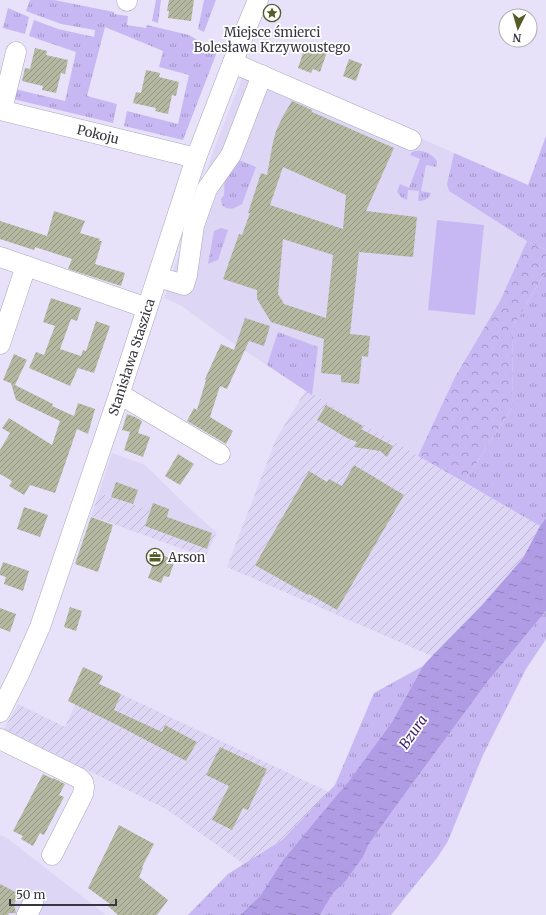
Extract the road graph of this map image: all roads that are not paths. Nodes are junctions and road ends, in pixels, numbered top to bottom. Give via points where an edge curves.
1 (258, 0) edge
2 (16, 52) dead end
3 (233, 63) junction
4 (262, 75) junction
5 (1, 110) edge
6 (411, 140) dead end
7 (196, 158) junction
8 (0, 257) edge
9 (26, 266) junction
10 (158, 277) junction
11 (147, 308) junction
12 (0, 344) edge
13 (118, 395) junction
14 (220, 454) dead end
15 (0, 712) edge
16 (0, 739) edge
17 (52, 855) dead end

1 - 3 street, Stanisława Staszica
2 - 5 street
3 - 4 street
3 - 7 street, Stanisława Staszica
4 - 6 street
4 - 10 street via 231,155 207,188 194,225 184,285
5 - 7 street, Pokoju
7 - 10 street, Stanisława Staszica
8 - 9 street
9 - 11 street
9 - 12 street
10 - 11 street, Stanisława Staszica
11 - 13 street, Stanisława Staszica
13 - 14 street
13 - 15 street, Stanisława Staszica via 40,627
16 - 17 street via 83,782 83,794

